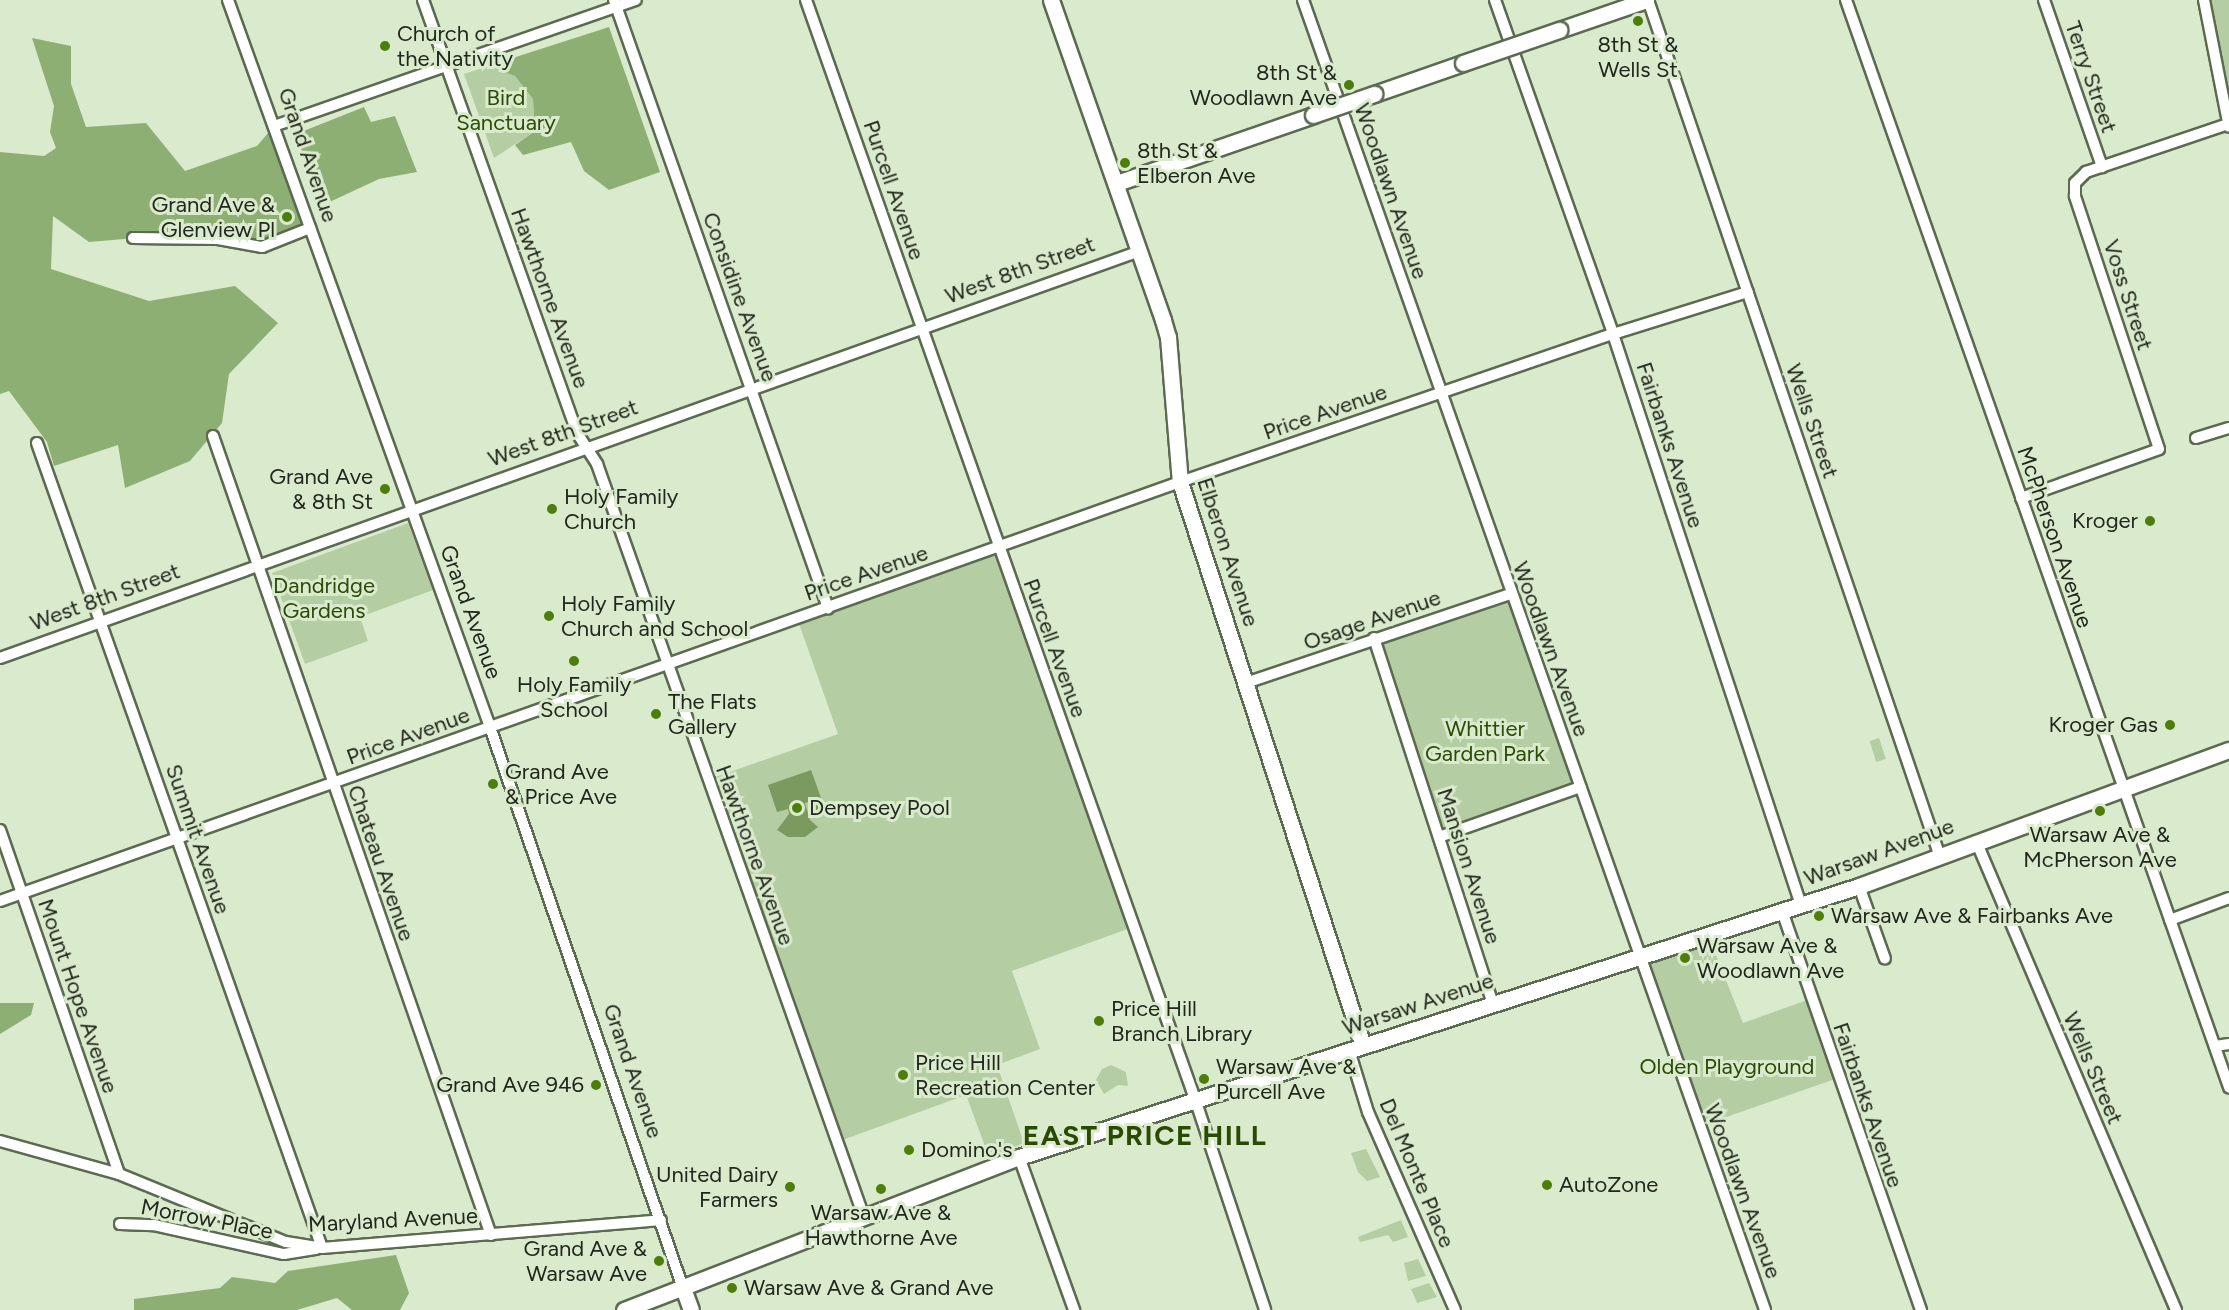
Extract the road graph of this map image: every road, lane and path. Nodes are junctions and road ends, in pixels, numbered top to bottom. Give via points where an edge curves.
1 (228, 0) edge
2 (423, 0) edge
3 (636, 0) edge
4 (806, 0) edge
5 (1051, 0) edge
6 (1303, 0) edge
7 (1495, 0) edge
8 (1647, 0) edge
9 (1846, 0) edge
10 (2044, 0) edge
11 (2204, 0) edge
12 (615, 4) edge
13 (446, 64) junction
14 (274, 126) junction
15 (2229, 126) edge
16 (2102, 167) junction
17 (1117, 183) junction
18 (310, 228) junction
19 (133, 238) dead end
20 (1140, 251) junction
21 (1748, 292) junction
22 (922, 329) junction
23 (1613, 334) junction
24 (752, 389) junction
25 (1441, 393) junction
26 (2229, 428) edge
27 (213, 436) dead end
28 (2196, 438) dead end
29 (37, 443) dead end
30 (588, 449) junction
31 (1180, 482) junction
32 (2021, 498) junction
33 (410, 511) junction
34 (998, 548) junction
35 (256, 567) junction
36 (1511, 594) junction
37 (828, 608) junction
38 (102, 623) junction
39 (1374, 638) junction
40 (0, 658) edge
41 (665, 663) junction
42 (1246, 683) junction
43 (490, 727) junction
44 (2229, 750) edge
45 (333, 784) junction
46 (1580, 787) junction
47 (2123, 788) junction
48 (0, 830) edge
49 (1439, 837) junction
50 (177, 839) junction
51 (1976, 841) junction
52 (1940, 854) junction
53 (1858, 886) junction
54 (21, 893) junction
55 (2229, 898) edge
56 (0, 901) edge
57 (1800, 905) junction
58 (1782, 911) junction
59 (2170, 920) junction
60 (1638, 957) junction
61 (1886, 959) dead end
62 (1493, 1004) junction
63 (2229, 1044) edge
64 (2215, 1046) junction
65 (1356, 1048) junction
66 (2229, 1087) edge
67 (1195, 1099) junction
68 (0, 1141) edge
69 (1019, 1157) junction
70 (119, 1174) junction
71 (864, 1217) junction
72 (661, 1220) junction
73 (120, 1224) dead end
74 (491, 1235) junction
75 (322, 1248) junction
76 (683, 1288) junction
77 (624, 1310) edge
78 (691, 1310) edge
79 (1074, 1310) edge
80 (1265, 1310) edge
81 (1455, 1310) edge
82 (1765, 1310) edge
83 (1921, 1310) edge
84 (2176, 1310) edge

1 - 14 street, Grand Avenue
2 - 13 street, Hawthorne Avenue
3 - 12 street
4 - 22 street, Purcell Avenue
5 - 17 main road, Elberon Avenue
6 - 25 street, Woodlawn Avenue
7 - 23 street, Fairbanks Avenue
8 - 17 main road, bridge
8 - 21 street, Wells Street
9 - 32 street, McPherson Avenue
10 - 16 street, Terry Street
11 - 15 street
12 - 13 street
12 - 24 street, Considine Avenue
13 - 14 street
13 - 30 street, Hawthorne Avenue via 577,433
14 - 18 street, Grand Avenue
15 - 16 street
16 - 32 street, Voss Street via 2079,178 2075,196 2159,449
17 - 20 main road, Elberon Avenue
18 - 19 street via 262,247 218,239
18 - 33 street, Grand Avenue
20 - 22 street, West 8th Street
20 - 31 main road, Elberon Avenue via 1168,337
21 - 23 street, Price Avenue
21 - 52 street, Wells Street
22 - 24 street, West 8th Street
22 - 34 street, Purcell Avenue
23 - 25 street, Price Avenue
23 - 57 street, Fairbanks Avenue
24 - 30 street, West 8th Street
24 - 37 street, Considine Avenue
25 - 31 street, Price Avenue
25 - 36 street, Woodlawn Avenue
26 - 28 street
27 - 35 street, Chateau Avenue
29 - 38 street, Summit Avenue
30 - 33 street, West 8th Street
30 - 41 street, Hawthorne Avenue
31 - 34 street, Price Avenue
31 - 42 main road, Elberon Avenue
32 - 47 street, McPherson Avenue
33 - 35 street, West 8th Street
33 - 43 street, Grand Avenue
34 - 37 street, Price Avenue
34 - 67 street, Purcell Avenue
35 - 38 street, West 8th Street
35 - 45 street, Chateau Avenue
36 - 39 street, Osage Avenue
36 - 46 street, Woodlawn Avenue
37 - 41 street, Price Avenue
38 - 40 street, West 8th Street
38 - 50 street, Summit Avenue
39 - 42 street, Osage Avenue
39 - 49 street, Mansion Avenue
41 - 43 street, Price Avenue
41 - 71 street, Hawthorne Avenue
42 - 65 main road, Elberon Avenue
43 - 45 street, Price Avenue
43 - 72 street, Grand Avenue
44 - 47 main road, Warsaw Avenue
45 - 50 street, Price Avenue
45 - 74 street, Chateau Avenue
46 - 49 street
46 - 60 street, Woodlawn Avenue via 1637,943
47 - 51 main road, Warsaw Avenue
47 - 59 street, McPherson Avenue
48 - 54 street, Mount Hope Avenue
49 - 62 street, Mansion Avenue
50 - 54 street, Price Avenue
50 - 75 street, Summit Avenue
51 - 52 main road, Warsaw Avenue
51 - 84 street, Wells Street
52 - 53 main road, Warsaw Avenue
53 - 57 main road, Warsaw Avenue
53 - 61 street
54 - 56 street, Price Avenue
54 - 70 street, Mount Hope Avenue
55 - 59 street
57 - 58 main road, Warsaw Avenue
58 - 60 main road, Warsaw Avenue
58 - 83 street, Fairbanks Avenue
59 - 64 street, McPherson Avenue
60 - 62 main road, Warsaw Avenue
60 - 82 street, Woodlawn Avenue
62 - 65 main road, Warsaw Avenue
63 - 64 street
64 - 66 street, McPherson Avenue
65 - 67 main road, Warsaw Avenue
65 - 81 street, Del Monte Place via 1368,1112
67 - 69 main road, Warsaw Avenue
67 - 80 street, Purcell Avenue
68 - 70 street, Maryland Avenue
69 - 71 main road, Warsaw Avenue
69 - 79 street
70 - 75 street, Maryland Avenue via 269,1237
71 - 76 main road, Warsaw Avenue
72 - 74 street, Maryland Avenue
72 - 76 street, Grand Avenue
73 - 75 street, Morrow Place via 154,1225 285,1254
74 - 75 street, Maryland Avenue
76 - 77 main road, Warsaw Avenue
76 - 78 main road, Grand Avenue

